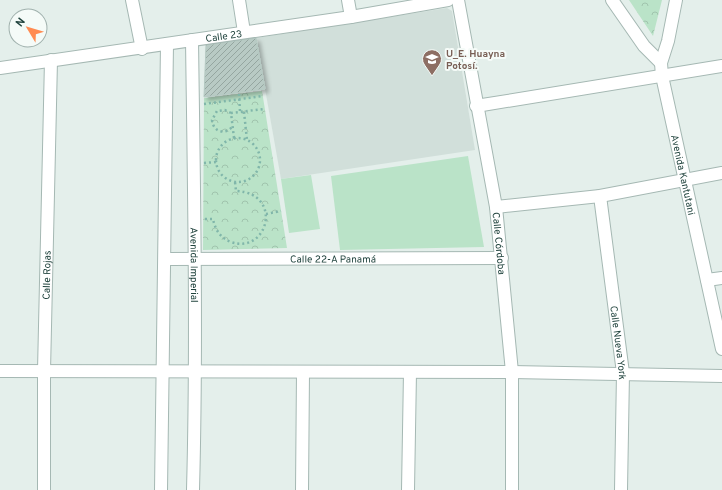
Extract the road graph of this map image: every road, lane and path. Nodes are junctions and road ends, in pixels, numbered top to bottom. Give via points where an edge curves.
1 (132, 0) edge
2 (239, 0) edge
3 (348, 0) edge
4 (448, 0) edge
5 (458, 0) edge
6 (612, 0) edge
7 (676, 0) edge
8 (351, 17) junction
9 (244, 32) junction
10 (192, 40) junction
11 (167, 44) junction
12 (142, 49) junction
13 (51, 60) junction
14 (661, 63) junction
15 (722, 66) edge
16 (0, 68) edge
17 (662, 76) junction
18 (239, 94) dead end
19 (263, 96) dead end
20 (239, 100) junction
21 (193, 106) junction
22 (476, 106) junction
23 (264, 109) dead end
24 (240, 112) junction
25 (244, 112) junction
26 (231, 113) junction
27 (233, 126) junction
28 (234, 138) junction
29 (247, 140) junction
30 (722, 172) edge
31 (685, 178) junction
32 (235, 182) junction
33 (600, 196) junction
34 (496, 207) junction
35 (281, 211) dead end
36 (266, 214) junction
37 (213, 219) dead end
38 (196, 257) junction
39 (502, 258) junction
40 (165, 259) junction
41 (722, 278) edge
42 (707, 280) junction
43 (722, 350) edge
44 (0, 371) edge
45 (44, 371) junction
46 (163, 371) junction
47 (196, 372) junction
48 (303, 372) junction
49 (410, 372) junction
50 (512, 372) junction
51 (623, 373) junction
52 (722, 376) edge
53 (44, 490) edge
54 (161, 490) edge
55 (193, 490) edge
56 (302, 490) edge
57 (408, 490) edge
58 (512, 490) edge
59 (621, 490) edge

1 - 12 street
2 - 9 street
3 - 8 street
4 - 8 street, Calle 23
5 - 22 street, Calle Córdoba
6 - 14 street via 644,46
7 - 14 street, Avenida Kantutani
8 - 9 street, Calle 23
9 - 10 street, Calle 23
10 - 11 street, Calle 23
10 - 21 street, Avenida Imperial
11 - 12 street, Calle 23
11 - 40 street
12 - 13 street, Calle 23
13 - 16 street, Calle 23
13 - 45 street, Calle Rojas
14 - 17 street, Avenida Kantutani
15 - 17 street
17 - 22 street
17 - 31 street, Avenida Kantutani
18 - 20 path
19 - 20 path
20 - 21 path
20 - 24 path
21 - 38 street, Avenida Imperial
22 - 34 street, Calle Córdoba
23 - 25 path
24 - 25 path
24 - 26 path
25 - 29 path
26 - 27 path
26 - 27 path via 217,111 212,124 217,130 224,132
27 - 28 path
28 - 29 path
28 - 32 path via 218,149 216,162 217,169 222,175
29 - 32 path via 257,149 260,162 258,169 248,179
30 - 31 street
31 - 33 street
31 - 42 street, Avenida Kantutani
32 - 36 path via 236,191 253,194 264,206
33 - 34 street
33 - 51 street, Calle Nueva York
34 - 39 street, Calle Córdoba
35 - 36 path
36 - 37 path via 266,222 258,237 242,244 235,244 222,237 217,232
38 - 39 street, Calle 22-A Panamá
38 - 40 street, Calle 22-A Panamá
38 - 47 street, Avenida Imperial
39 - 50 street, Calle Córdoba
40 - 46 street
41 - 42 street
42 - 43 street, Avenida Kantutani
44 - 45 street
45 - 46 street
45 - 53 street, Calle Rojas
46 - 47 street
46 - 54 street
47 - 48 street
47 - 55 street, Avenida Imperial
48 - 49 street
48 - 56 street
49 - 50 street
49 - 57 street
50 - 51 street
50 - 58 street, Calle Córdoba
51 - 52 street
51 - 59 street, Calle Nueva York

